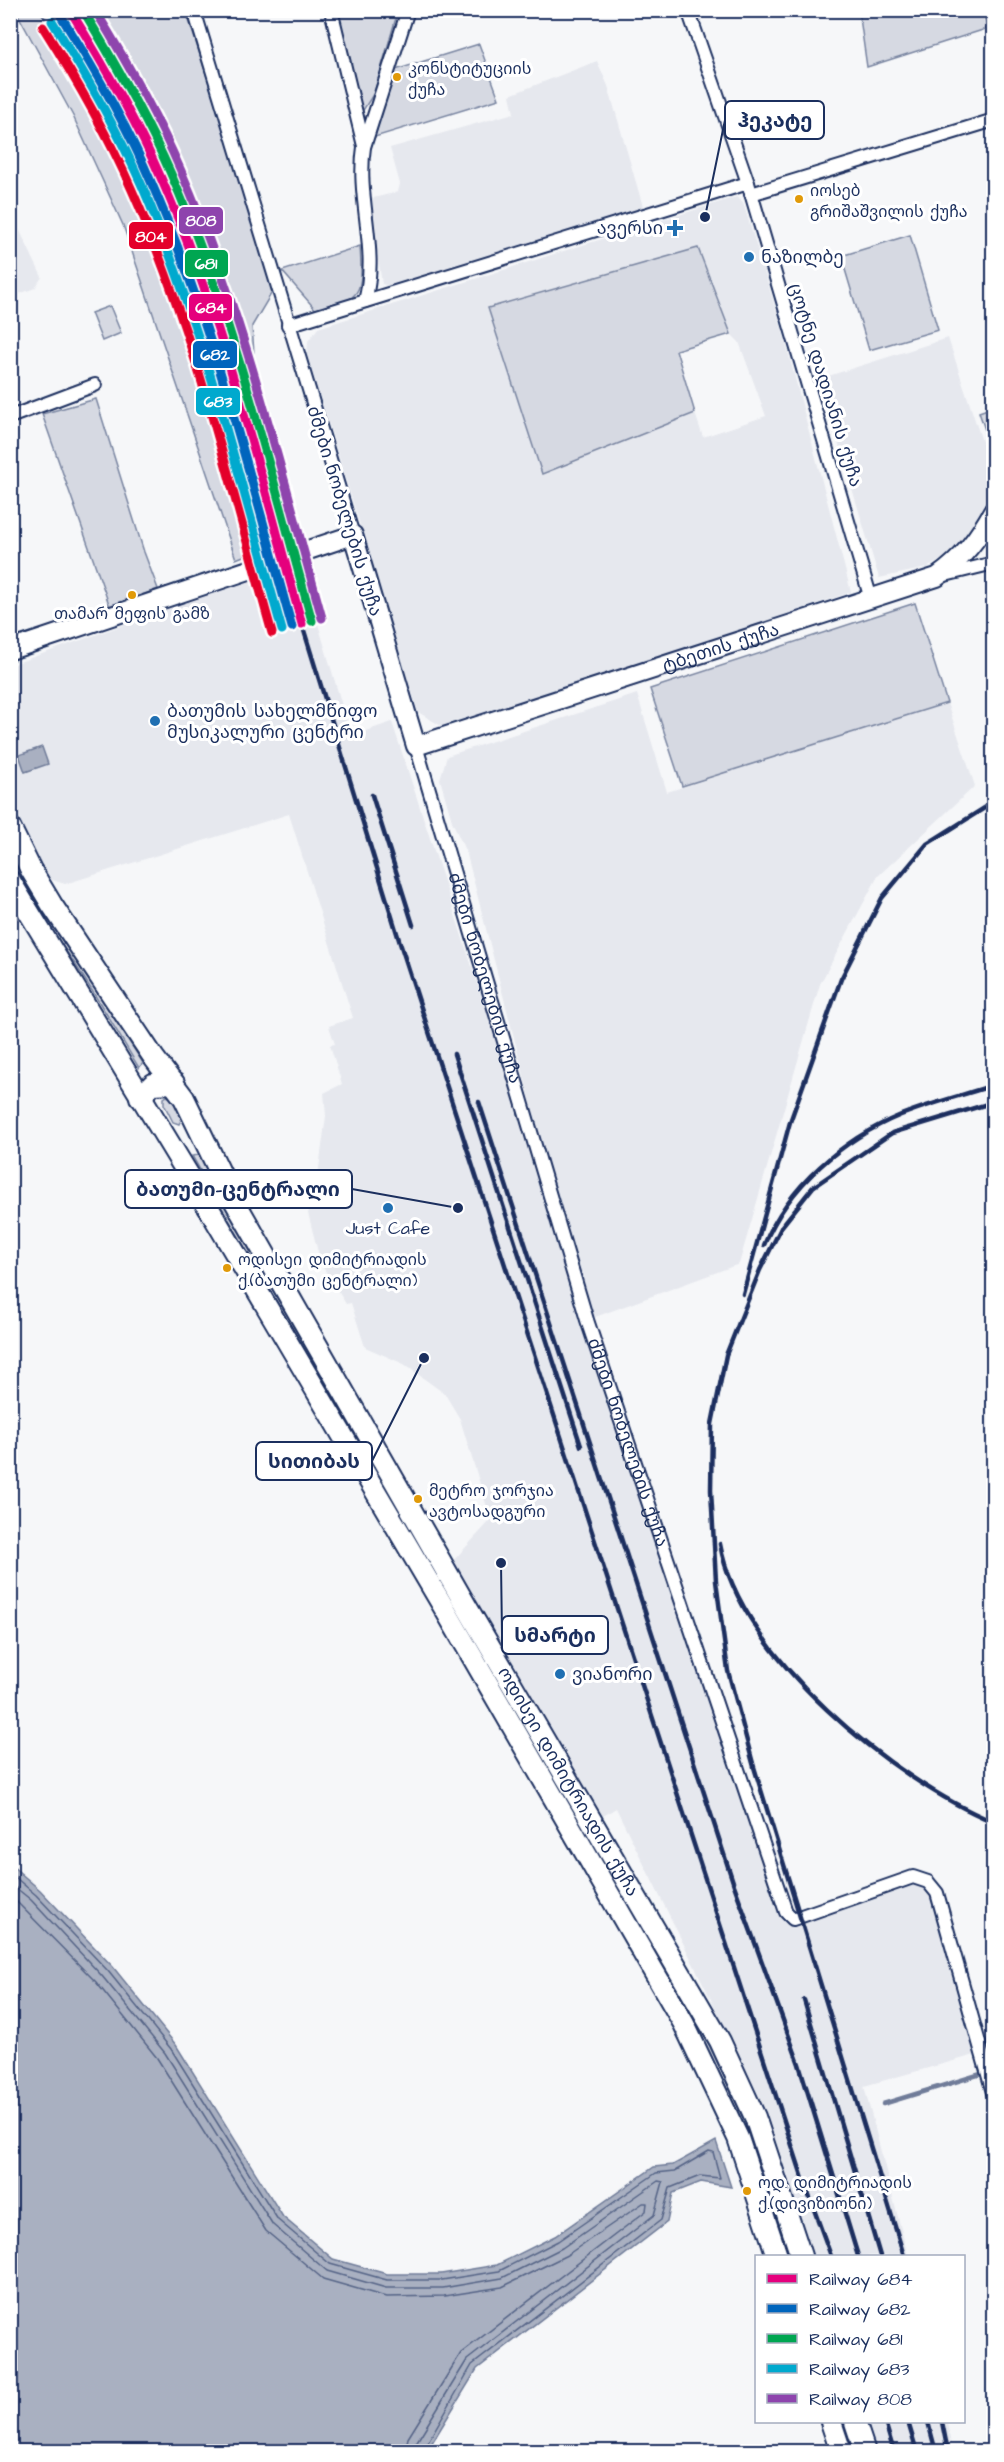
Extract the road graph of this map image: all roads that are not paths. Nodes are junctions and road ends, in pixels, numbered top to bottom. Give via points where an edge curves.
1 (194, 10) edge
2 (331, 10) edge
3 (408, 10) edge
4 (688, 10) edge
5 (990, 10) edge
6 (993, 20) edge
7 (993, 120) edge
8 (364, 147) junction
9 (749, 188) junction
10 (365, 301) junction
11 (288, 325) junction
12 (95, 385) dead end
13 (10, 417) edge
14 (993, 510) edge
15 (352, 535) junction
16 (993, 563) edge
17 (937, 577) junction
18 (871, 599) junction
19 (10, 650) edge
20 (416, 746) junction
21 (10, 827) edge
22 (10, 881) edge
23 (174, 1083) junction
24 (141, 1096) junction
25 (201, 1131) junction
26 (168, 1140) junction
27 (993, 2096) edge
28 (777, 2255) edge
29 (801, 2255) edge
30 (832, 2423) edge
31 (856, 2423) edge
32 (841, 2451) edge
33 (865, 2451) edge

1 - 11 street, ძმები ნობელების ქუჩა
2 - 8 street
3 - 8 street
4 - 9 street, ცოტნე დადიანის ქუჩა
5 - 6 street
7 - 9 street
8 - 10 street via 361,166 371,259
9 - 10 street
9 - 18 street, ცოტნე დადიანის ქუჩა
10 - 11 street
11 - 15 street, ძმები ნობელების ქუჩა
12 - 13 street
14 - 17 street, ტბეთის ქუჩა via 976,542
15 - 19 street
15 - 20 street, ძმები ნობელების ქუჩა
16 - 17 street
17 - 18 street, ტბეთის ქუჩა
18 - 20 street, ტბეთის ქუჩა
20 - 27 street, ძმები ნობელების ქუჩა via 587,1320 786,1912 792,1919 913,1877 928,1882 938,1893
21 - 23 main road via 52,905
22 - 24 main road
23 - 24 main road via 153,1084
23 - 25 main road, ოდისეი დიმიტრიადის ქუჩა
24 - 26 main road, ოდისეი დიმიტრიადის ქუჩა
25 - 26 main road via 189,1140
25 - 29 main road, ოდისეი დიმიტრიადის ქუჩა via 228,1188 380,1456 720,2041 755,2116
26 - 28 main road, ოდისეი დიმიტრიადის ქუჩა via 684,2024 738,2138
30 - 32 main road
31 - 33 main road

